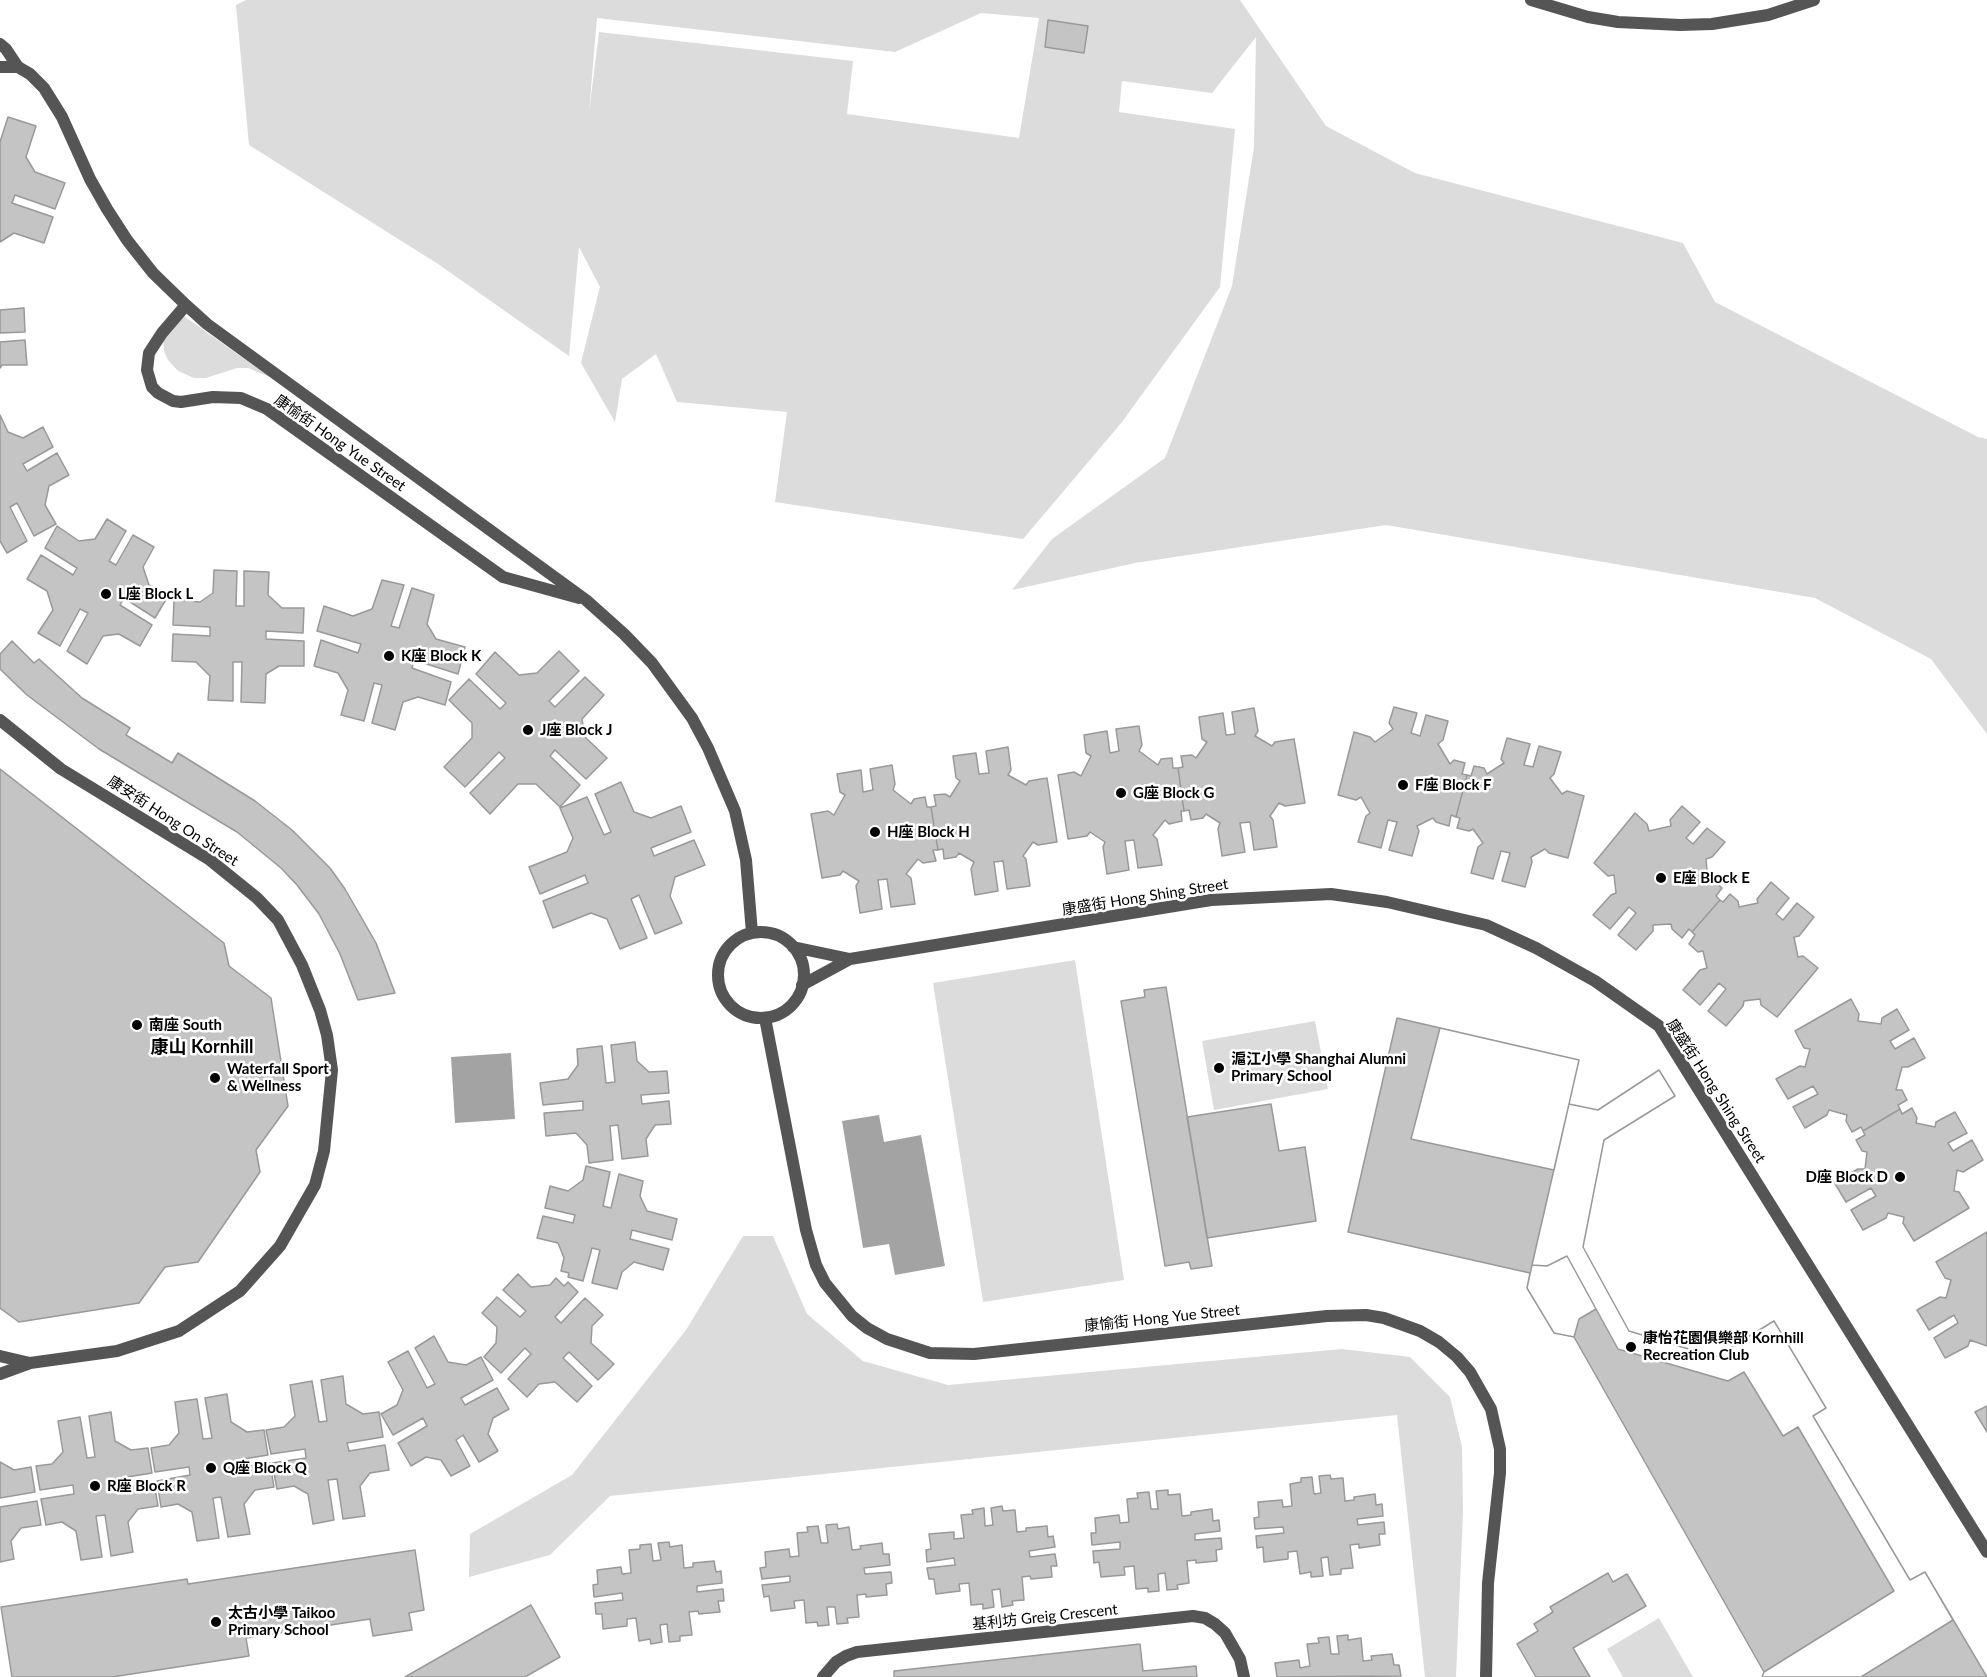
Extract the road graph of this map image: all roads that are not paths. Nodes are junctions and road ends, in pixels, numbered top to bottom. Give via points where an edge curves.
1 (1531, 0) edge
2 (1814, 0) edge
3 (0, 44) edge
4 (0, 67) edge
5 (18, 67) junction
6 (186, 305) junction
7 (586, 600) junction
8 (0, 720) edge
9 (752, 933) junction
10 (793, 947) junction
11 (850, 959) junction
12 (802, 985) junction
13 (765, 1018) junction
14 (0, 1356) edge
15 (30, 1364) junction
16 (0, 1374) edge
17 (1987, 1552) edge
18 (823, 1677) edge
19 (1244, 1677) edge
20 (1486, 1677) edge

1 - 2 street via 1618,22 1680,25 1768,15
3 - 5 street, 康愉街 Hong Yue Street
4 - 5 street
5 - 6 street, 康愉街 Hong Yue Street via 44,88 90,179 127,240
6 - 7 street, 康愉街 Hong Yue Street
6 - 7 street, 康愉街 Hong Yue Street via 149,353 148,378 158,393 181,402 228,397 254,403 503,578
7 - 9 street, 康愉街 Hong Yue Street via 652,663 692,718 708,748 742,836
8 - 15 street, 康安街 Hong On Street via 61,768 210,860 278,920 320,1010 332,1070 324,1151 315,1185 280,1246 240,1291 179,1331 117,1351
9 - 10 street via 767,933
9 - 13 street via 728,947 720,960 720,989 737,1012
10 - 11 street
10 - 12 street via 800,958
11 - 12 street
11 - 17 street, 康盛街 Hong Shing Street via 1211,900 1331,894 1387,902 1486,925 1536,948 1595,981 1659,1026
12 - 13 street via 789,1007
13 - 20 street, 康愉街 Hong Yue Street via 816,1265 825,1283 852,1316 887,1339 930,1353 963,1354 1358,1315 1384,1318 1420,1331 1457,1357 1491,1409 1500,1449 1488,1584
14 - 15 street, 康安街 Hong On Street
15 - 16 street, 康安街 Hong On Street
18 - 19 street, 基利坊 Greig Crescent via 836,1662 857,1652 1193,1617 1204,1618 1225,1633 1240,1659

